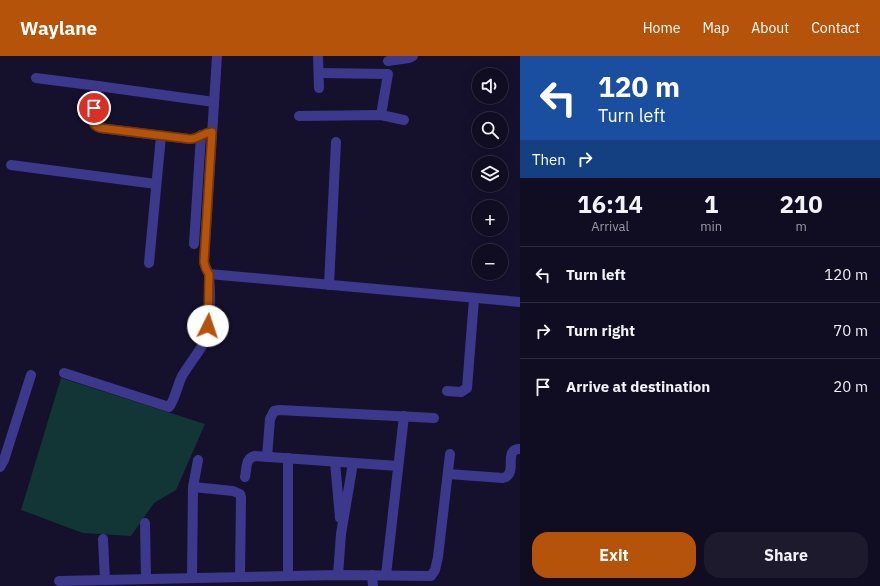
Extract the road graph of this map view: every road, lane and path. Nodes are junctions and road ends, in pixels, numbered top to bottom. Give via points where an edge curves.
1 (217, 56) edge
2 (318, 56) edge
3 (413, 56) edge
4 (388, 58) edge
5 (319, 73) junction
6 (388, 74) junction
7 (36, 78) dead end
8 (98, 86) junction
9 (319, 88) dead end
10 (214, 102) junction
11 (381, 115) junction
12 (298, 116) dead end
13 (404, 120) dead end
14 (212, 132) junction
15 (201, 135) junction
16 (161, 136) junction
17 (336, 142) dead end
18 (11, 165) dead end
19 (156, 184) junction
20 (194, 244) dead end
21 (149, 263) dead end
22 (209, 274) junction
23 (329, 285) junction
24 (474, 299) junction
25 (520, 302) edge
26 (64, 373) dead end
27 (31, 375) dead end
28 (447, 392) dead end
29 (404, 416) junction
30 (434, 418) dead end
31 (520, 449) edge
32 (450, 454) dead end
33 (267, 457) junction
34 (288, 458) junction
35 (198, 460) dead end
36 (335, 462) junction
37 (353, 463) junction
38 (398, 466) junction
39 (0, 467) edge
40 (448, 474) junction
41 (245, 477) dead end
42 (193, 487) junction
43 (145, 522) dead end
44 (341, 534) junction
45 (103, 539) dead end
46 (324, 575) junction
47 (338, 575) junction
48 (372, 575) junction
49 (386, 575) junction
50 (240, 576) junction
51 (288, 576) junction
52 (192, 577) junction
53 (146, 579) junction
54 (104, 580) junction
55 (59, 581) dead end
56 (273, 581) edge
57 (176, 582) edge
58 (425, 582) edge
59 (127, 583) edge
60 (324, 586) edge
61 (373, 586) edge

1 - 10 street
2 - 5 street
3 - 4 street
4 - 6 street
5 - 6 street
5 - 9 street
6 - 11 street
7 - 8 street
8 - 10 street
8 - 16 street via 91,118 96,127
10 - 14 street
11 - 12 street
11 - 13 street
14 - 15 street
14 - 22 street via 204,262
15 - 16 street via 194,139
15 - 20 street
16 - 19 street
17 - 23 street
18 - 19 street
19 - 21 street
22 - 23 street
22 - 26 street via 207,333 182,376 170,406 166,407
23 - 24 street
24 - 25 street
24 - 28 street via 467,388 461,392
27 - 39 street
29 - 30 street
29 - 33 street via 274,411 270,419
29 - 38 street
31 - 40 street via 513,451 510,473 507,477
32 - 40 street
33 - 34 street
33 - 41 street via 255,456 248,459
34 - 36 street
34 - 51 street
35 - 42 street
36 - 37 street
36 - 44 street
37 - 38 street
37 - 44 street
38 - 49 street
40 - 58 street via 435,570
42 - 50 street via 240,494
42 - 52 street
43 - 53 street
44 - 47 street
45 - 54 street
46 - 47 street
46 - 51 street
46 - 60 street
47 - 48 street
48 - 49 street
48 - 61 street
49 - 58 street
50 - 52 street
50 - 56 street
51 - 56 street
52 - 57 street
53 - 57 street
53 - 59 street
54 - 55 street
54 - 59 street

